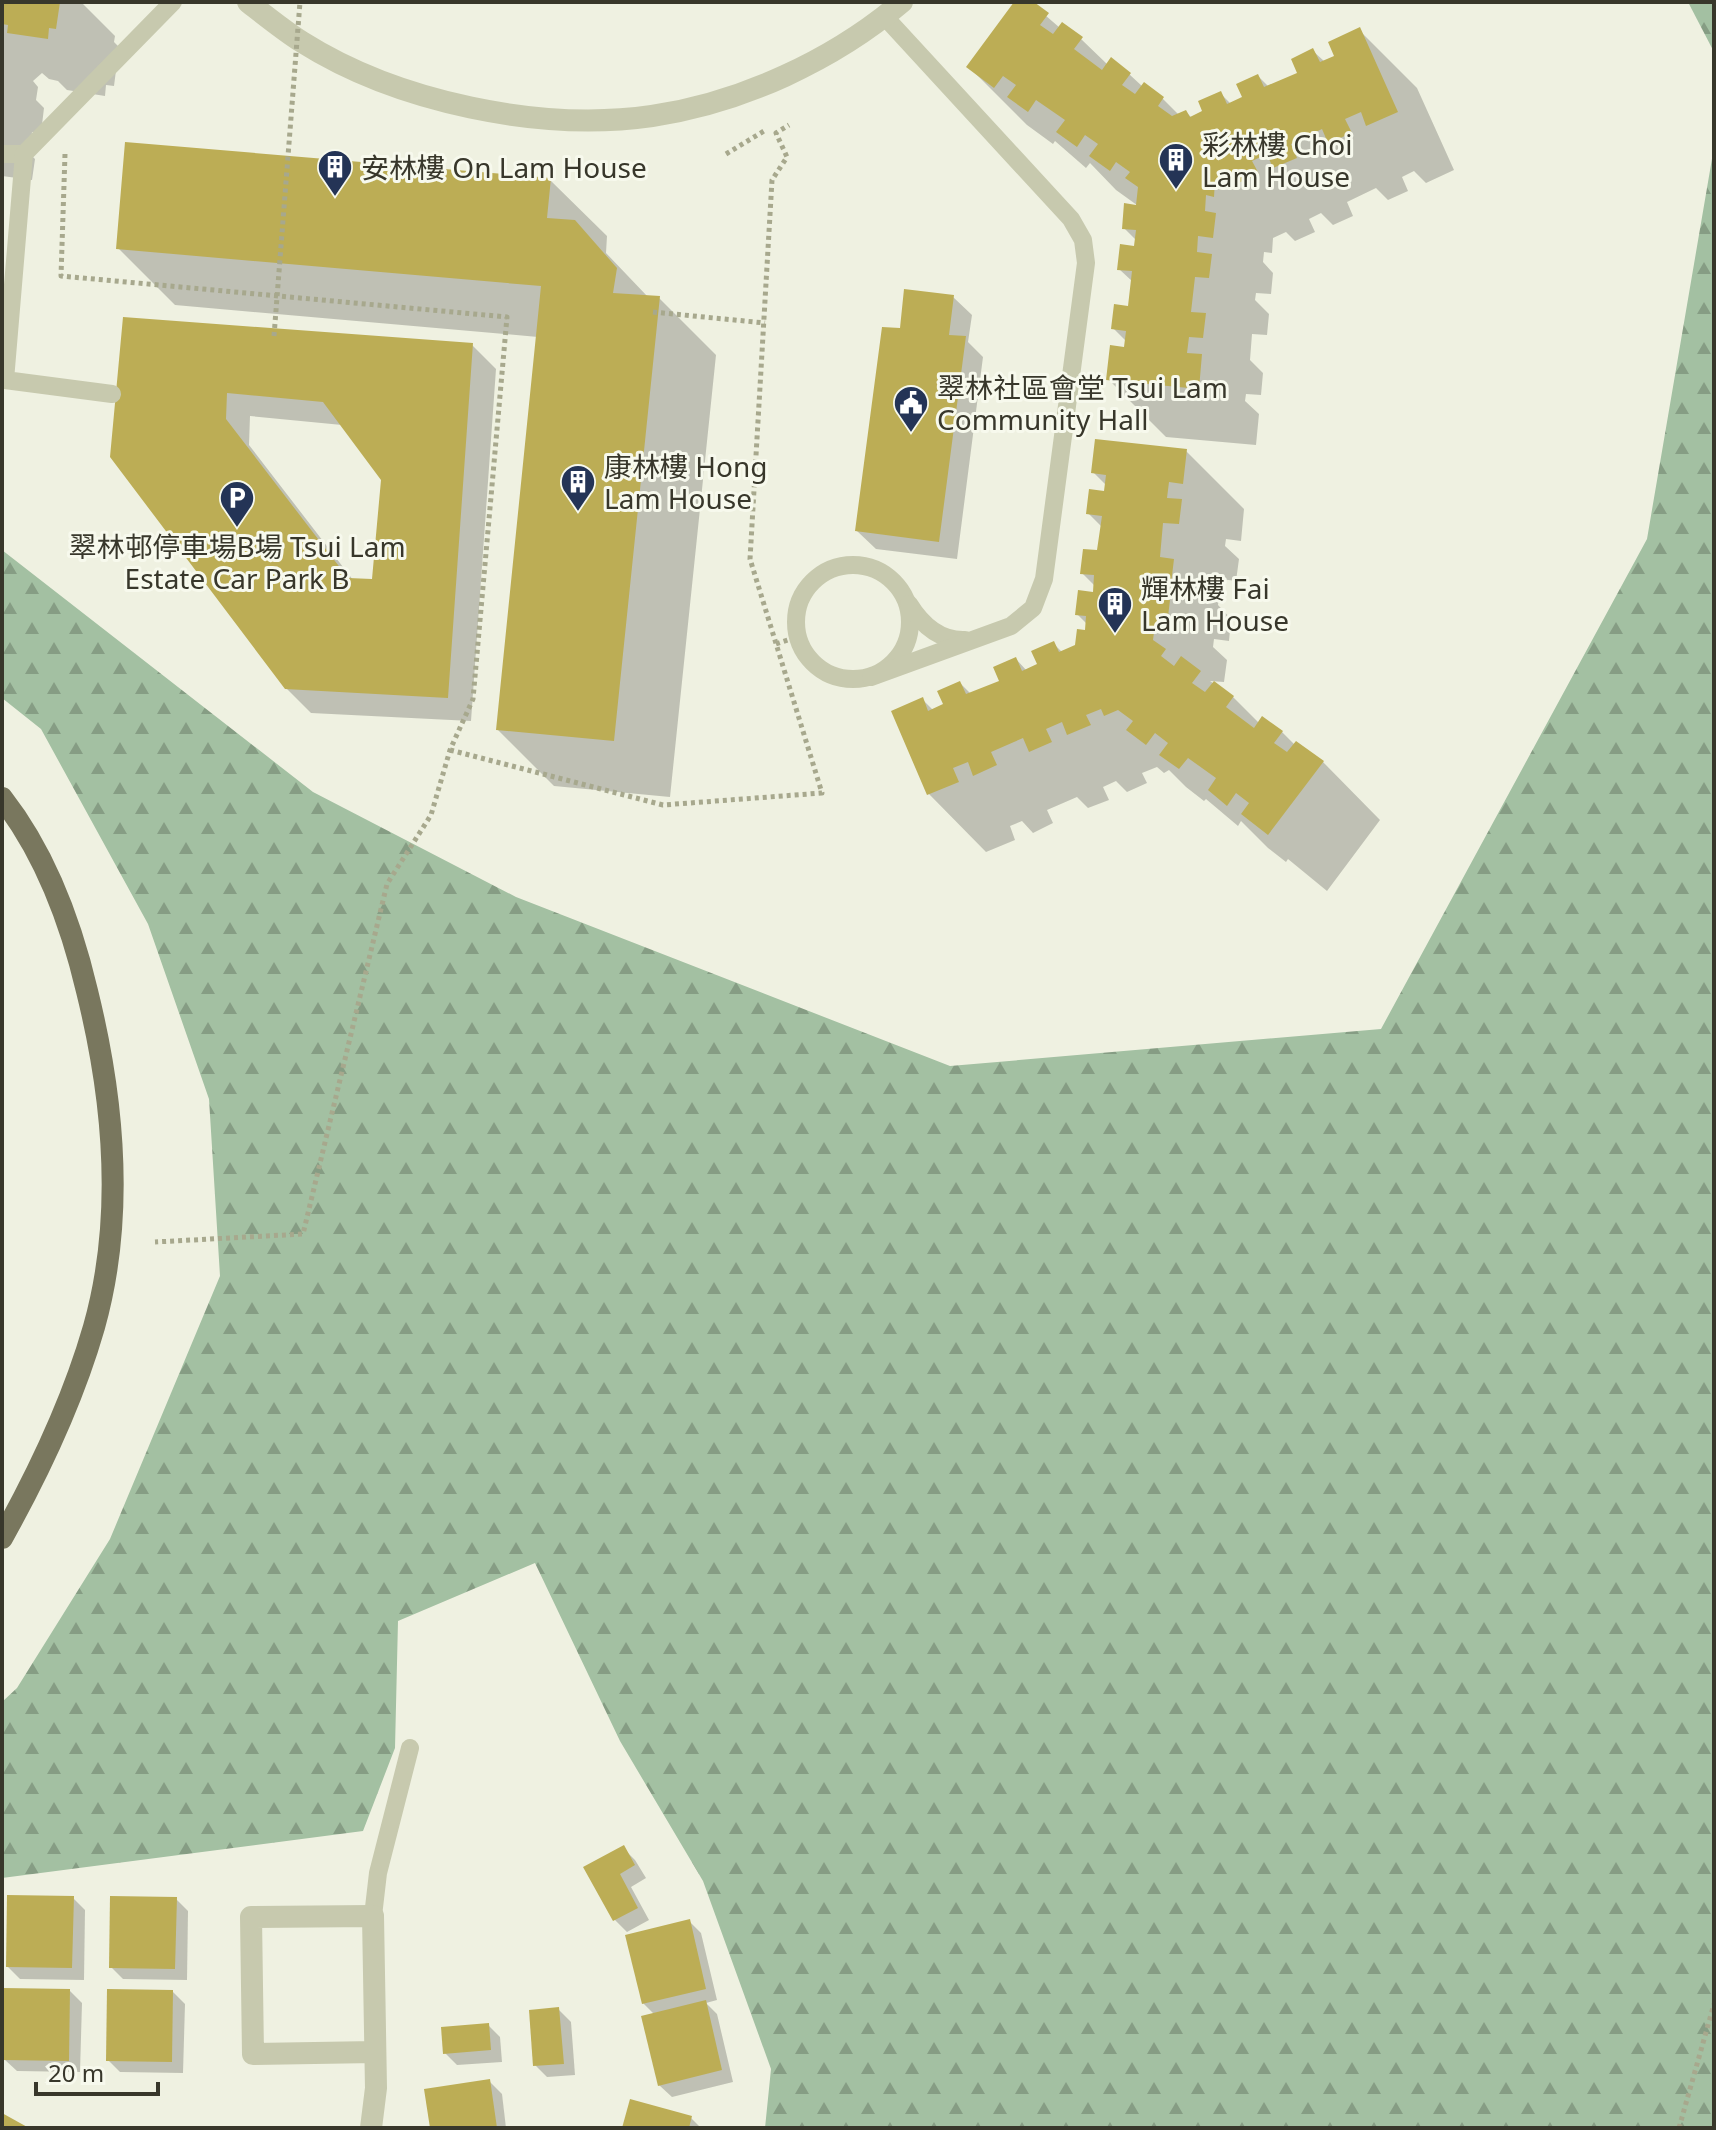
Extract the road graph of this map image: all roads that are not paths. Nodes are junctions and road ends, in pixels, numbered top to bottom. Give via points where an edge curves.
1 (173, 2) edge
2 (248, 2) edge
3 (902, 2) edge
4 (885, 17) junction
5 (2, 154) edge
6 (24, 154) junction
7 (112, 394) dead end
8 (908, 602) junction
9 (973, 640) junction
10 (871, 677) junction
11 (2, 798) edge
12 (2, 1538) edge
13 (410, 1748) dead end
14 (373, 1916) junction
15 (375, 2052) junction
16 (371, 2128) edge

1 - 6 lane
2 - 4 street via 329,57 413,91 515,114 595,119 652,115 748,90 854,40
3 - 4 street
4 - 9 lane via 1071,219 1083,240 1086,263 1044,579 1026,615
5 - 6 lane
6 - 7 lane via 5,380
8 - 9 lane via 932,631
8 - 10 lane via 912,620 904,647 887,668
8 - 10 lane via 883,572 864,565 826,571 800,599 797,637 805,654 834,676
9 - 10 lane
11 - 12 main road via 43,864 78,957 108,1090 113,1154 109,1251 94,1326 64,1410
13 - 14 lane via 378,1873
14 - 15 street
14 - 15 street via 251,1917 253,2054
15 - 16 street

